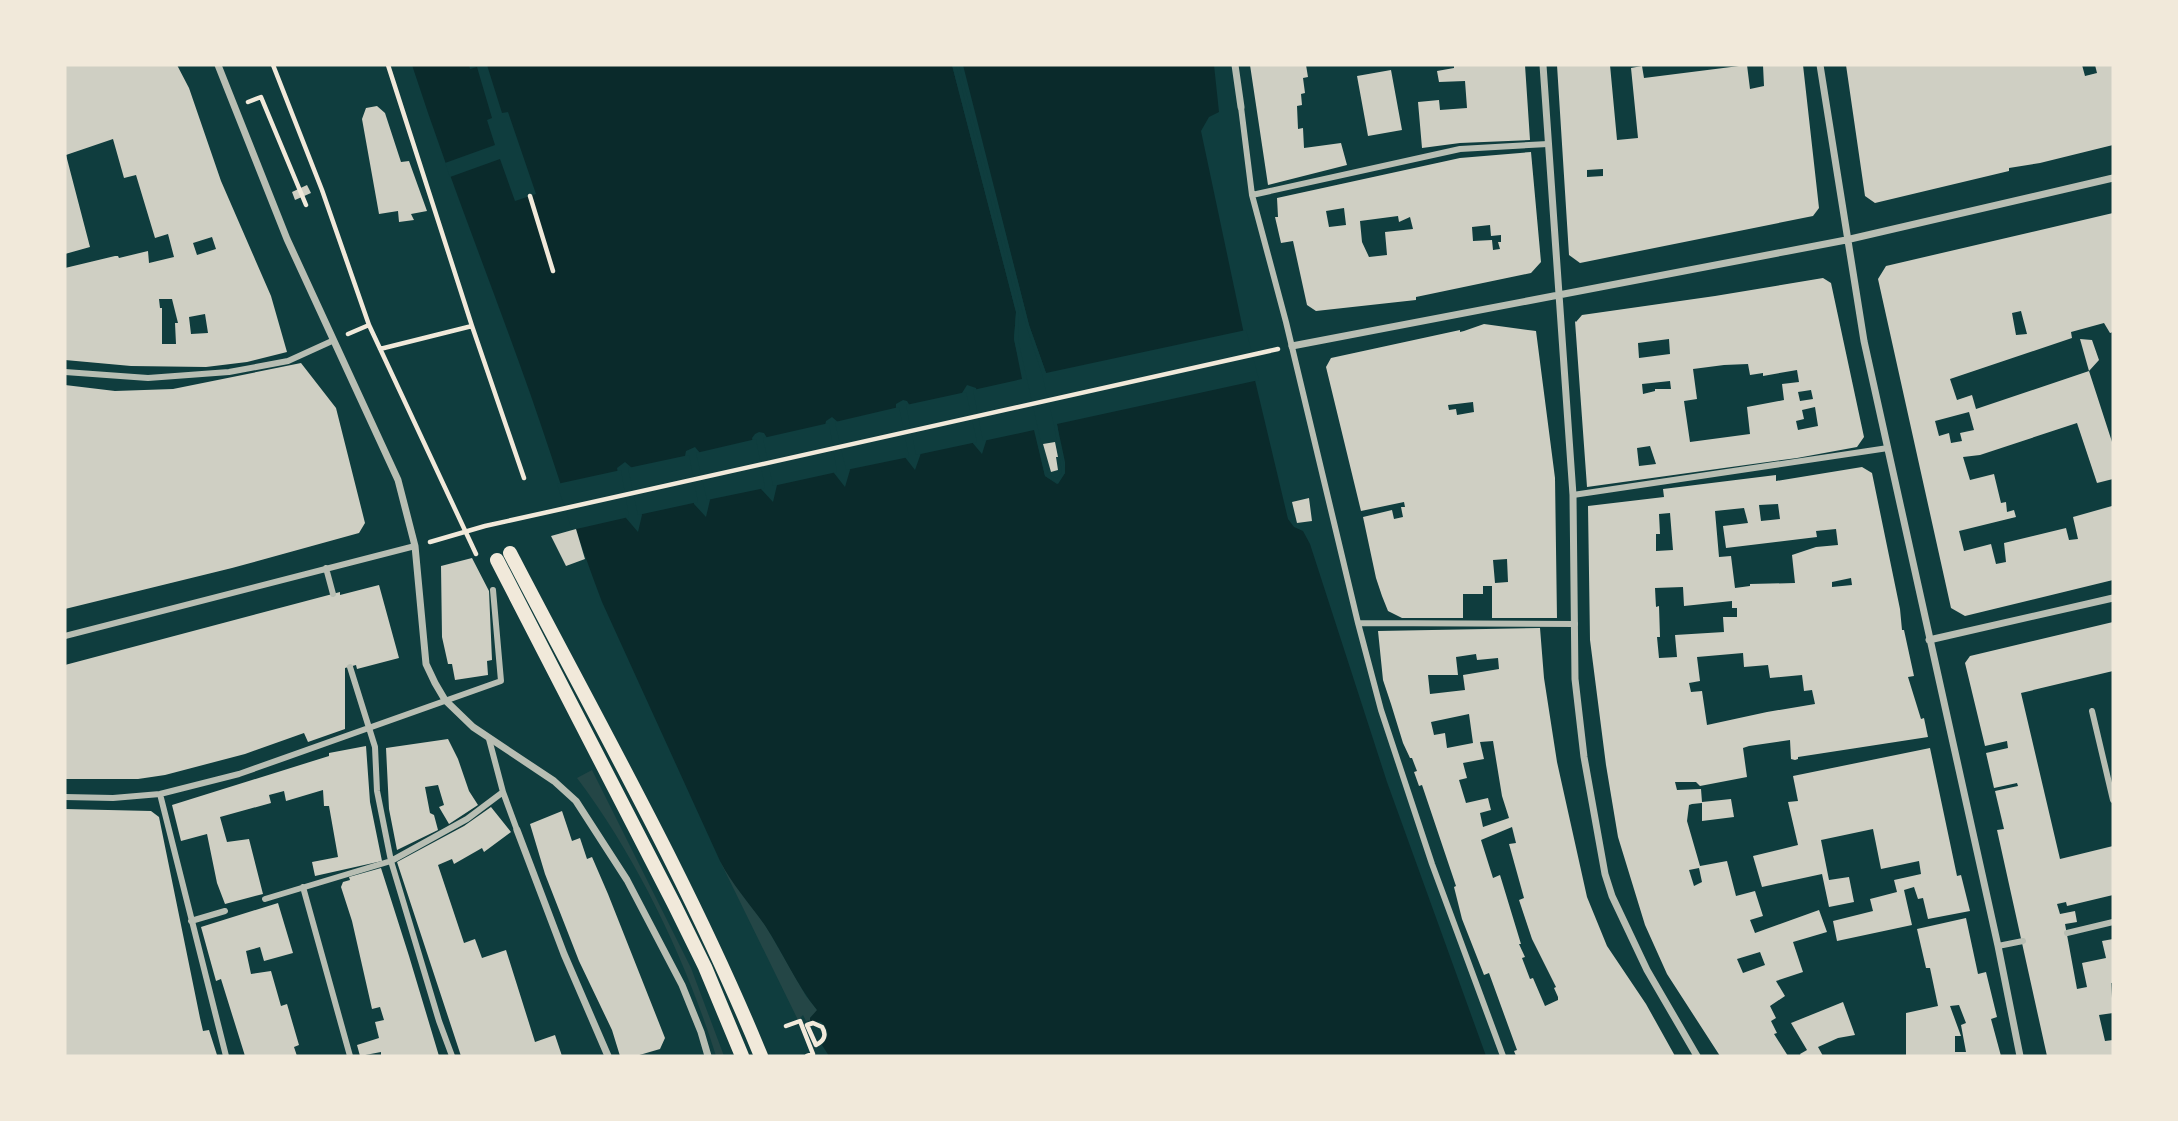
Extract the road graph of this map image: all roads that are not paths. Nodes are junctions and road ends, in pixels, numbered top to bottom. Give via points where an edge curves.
1 (218, 65) edge
2 (1235, 65) edge
3 (1543, 65) edge
4 (1820, 65) edge
5 (1241, 107) joint
6 (1548, 144) junction
7 (2113, 178) edge
8 (1252, 195) junction
9 (1846, 240) junction
10 (1559, 294) junction
11 (332, 341) junction
12 (1292, 346) junction
13 (65, 372) edge
14 (1888, 448) junction
15 (1573, 495) junction
16 (415, 545) junction
17 (326, 568) junction
18 (493, 590) dead end
19 (333, 594) dead end
20 (2113, 598) edge
21 (1358, 623) junction
22 (1574, 624) junction
23 (65, 636) edge
24 (1928, 640) junction
25 (350, 667) dead end
26 (445, 700) junction
27 (2092, 711) dead end
28 (370, 727) junction
29 (489, 739) junction
30 (503, 792) junction
31 (160, 794) junction
32 (65, 797) edge
33 (2113, 800) edge
34 (517, 830) joint
35 (391, 861) junction
36 (303, 887) junction
37 (265, 899) dead end
38 (225, 911) dead end
39 (191, 921) junction
40 (2113, 922) edge
41 (2067, 933) dead end
42 (2023, 941) dead end
43 (1998, 946) junction
44 (226, 1056) edge
45 (350, 1056) edge
46 (452, 1056) edge
47 (608, 1056) edge
48 (708, 1056) edge
49 (742, 1056) edge
50 (761, 1056) edge
51 (1503, 1056) edge
52 (1697, 1056) edge
53 (2020, 1056) edge

1 - 11 street
2 - 5 street
3 - 6 street
4 - 9 street
5 - 8 street
6 - 8 street via 1460,149
6 - 10 street
7 - 9 street
8 - 12 street
9 - 10 street
9 - 14 street
10 - 12 street
10 - 15 street
11 - 13 street via 288,360 229,372 148,378
11 - 16 street via 398,480
12 - 21 street
14 - 15 street
14 - 24 street
15 - 22 street
16 - 17 street
16 - 26 street via 426,664
17 - 19 street
17 - 23 street
18 - 26 street via 501,681
20 - 24 street
21 - 22 street
21 - 51 street via 1403,779
22 - 52 street via 1579,724 1605,874 1633,943
24 - 43 street
25 - 28 street
26 - 28 street
26 - 29 street
27 - 33 street
28 - 31 street via 239,774
28 - 35 street
29 - 30 street
29 - 48 street via 561,786 591,822 682,985
30 - 34 street
30 - 35 street via 467,819
31 - 32 street
31 - 39 street
34 - 47 street
35 - 36 street
35 - 46 street
36 - 37 street
36 - 45 street
38 - 39 street
39 - 44 street
40 - 41 street
42 - 43 street
43 - 53 street
49 - 50 main road via 705,967 503,556 708,937

